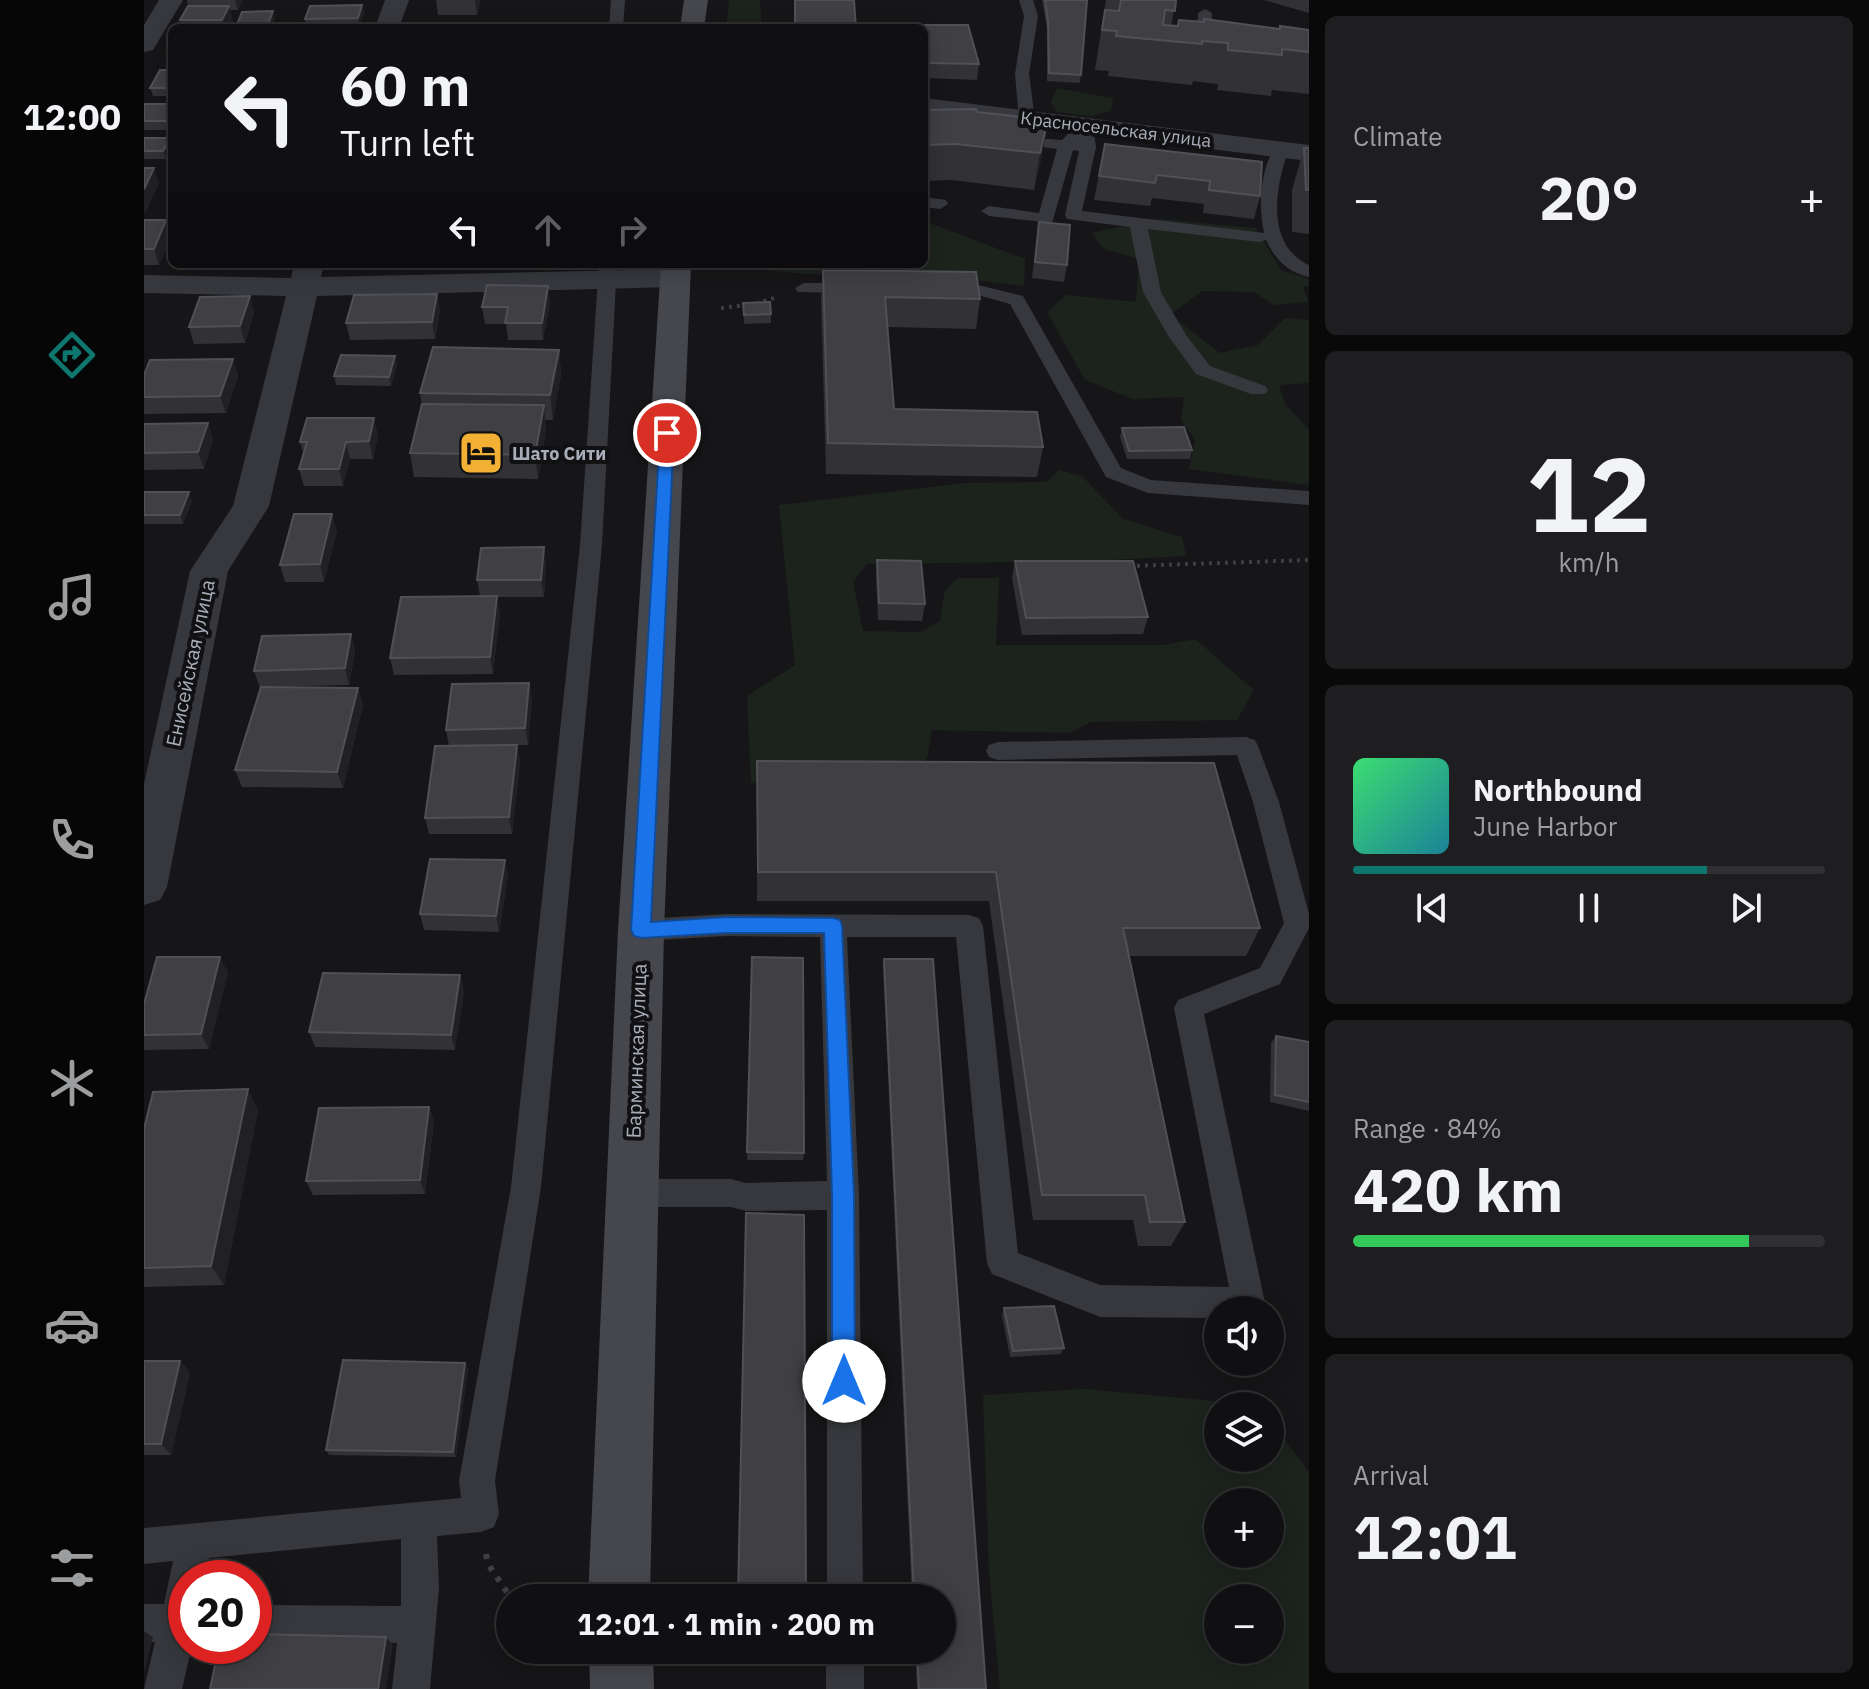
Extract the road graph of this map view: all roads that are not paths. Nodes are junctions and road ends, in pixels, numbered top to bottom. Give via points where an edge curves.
1 (171, 0) edge
2 (397, 0) edge
3 (618, 0) edge
4 (696, 0) edge
5 (1026, 0) edge
6 (1205, 13) dead end
7 (388, 24) edge
8 (616, 24) edge
9 (693, 24) edge
10 (144, 45) edge
11 (1233, 50) edge
12 (928, 107) edge
13 (1027, 119) junction
14 (953, 127) edge
15 (990, 127) junction
16 (1086, 137) junction
17 (1066, 145) junction
18 (1281, 149) junction
19 (1309, 153) edge
20 (989, 211) dead end
21 (1138, 222) junction
22 (1259, 237) dead end
23 (608, 271) edge
24 (676, 271) edge
25 (1309, 272) edge
26 (305, 276) edge
27 (144, 284) edge
28 (804, 288) road end
29 (868, 288) edge
30 (931, 289) edge
31 (1258, 390) dead end
32 (1309, 498) edge
33 (998, 751) dead end
34 (144, 887) edge
35 (833, 926) junction
36 (641, 930) junction
37 (630, 1193) junction
38 (843, 1195) junction
39 (418, 1519) junction
40 (194, 1542) junction
41 (144, 1546) edge
42 (191, 1560) edge
43 (619, 1584) edge
44 (845, 1584) edge
45 (272, 1624) edge
46 (418, 1625) junction
47 (168, 1634) edge
48 (621, 1664) edge
49 (845, 1664) edge
50 (163, 1689) edge
51 (411, 1689) edge
52 (622, 1689) edge
53 (845, 1689) edge

1 - 10 street
2 - 7 street
3 - 8 lane
4 - 9 main road
5 - 13 lane via 1031,16 1022,74
6 - 11 lane via 1203,48
12 - 15 street, Красносельская улица
13 - 15 street, Красносельская улица
13 - 16 street, Красносельская улица
14 - 15 lane
15 - 17 lane via 1020,139
16 - 17 lane
16 - 18 street, Красносельская улица
16 - 21 lane via 1073,215
17 - 20 lane via 1046,219
18 - 19 street, Красносельская улица
18 - 25 lane via 1272,168 1268,219 1281,257
21 - 22 lane
21 - 31 lane via 1152,292 1178,337 1203,370
23 - 24 street
23 - 26 street
23 - 39 lane via 591,545 526,1187 477,1481 481,1514
24 - 36 main road, Барминская улица
26 - 27 street
26 - 34 street, Енисейская улица via 251,506 209,571
28 - 29 lane
30 - 32 lane via 978,290 1017,300 1113,472 1148,486
33 - 35 lane via 1246,746 1298,923 1270,976 1188,1008 1249,1303 1100,1301 1003,1263 969,926
35 - 36 lane
35 - 38 lane
36 - 37 main road, Барминская улица
37 - 38 lane
37 - 43 main road, Барминская улица
38 - 44 lane
39 - 40 lane
39 - 46 lane
40 - 41 lane
40 - 42 lane
45 - 46 lane
46 - 51 lane
47 - 50 lane
48 - 52 main road
49 - 53 lane

